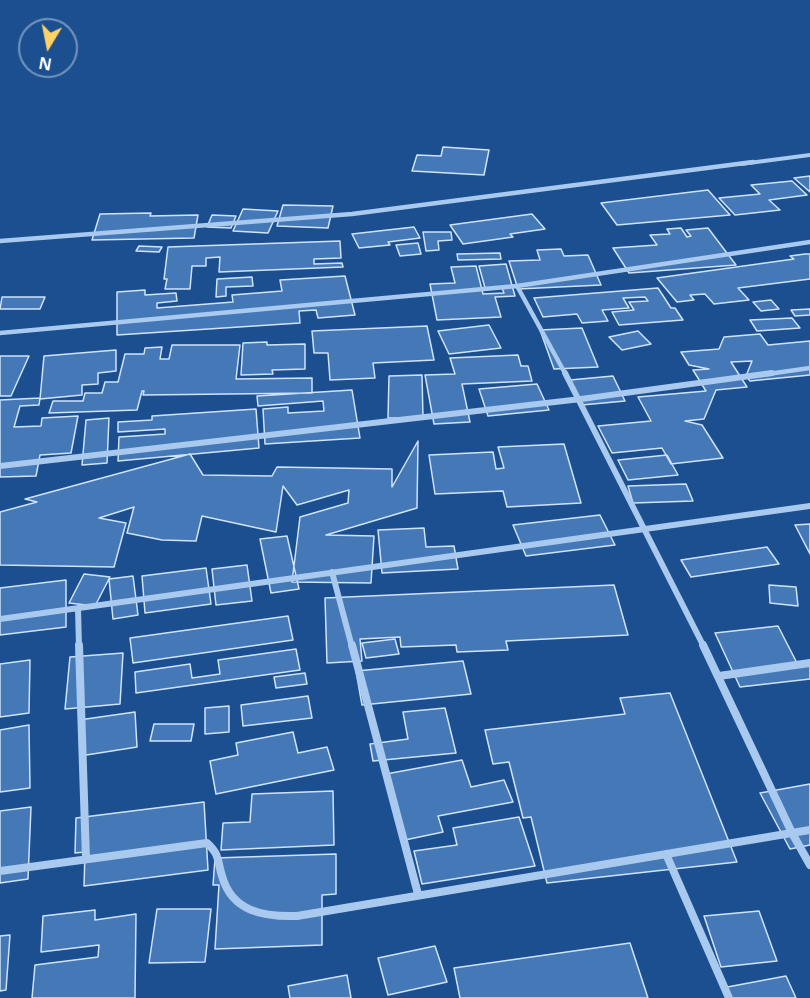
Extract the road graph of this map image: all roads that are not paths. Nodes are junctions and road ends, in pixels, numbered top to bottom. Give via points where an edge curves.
1 (810, 155) edge
2 (0, 241) edge
3 (810, 242) edge
4 (517, 286) junction
5 (0, 333) edge
6 (810, 368) edge
7 (580, 399) junction
8 (0, 466) edge
9 (810, 506) edge
10 (647, 528) junction
11 (332, 572) junction
12 (78, 608) junction
13 (0, 619) edge
14 (810, 663) edge
15 (719, 676) junction
16 (810, 830) edge
17 (792, 833) junction
18 (666, 854) junction
19 (86, 859) junction
20 (810, 865) edge
21 (0, 871) edge
22 (418, 894) junction
23 (729, 998) edge

1 - 2 street via 352,214
3 - 4 street
4 - 5 street
4 - 7 street
6 - 7 street
7 - 8 street
7 - 10 street
9 - 10 street
10 - 11 street
10 - 15 street
11 - 12 street
11 - 22 street
12 - 13 street
12 - 19 street
14 - 15 street
15 - 17 street
16 - 17 street
17 - 18 street
17 - 20 street
18 - 22 street
18 - 23 street
19 - 21 street
19 - 22 street via 207,843 218,852 226,891 235,902 261,915 300,916

